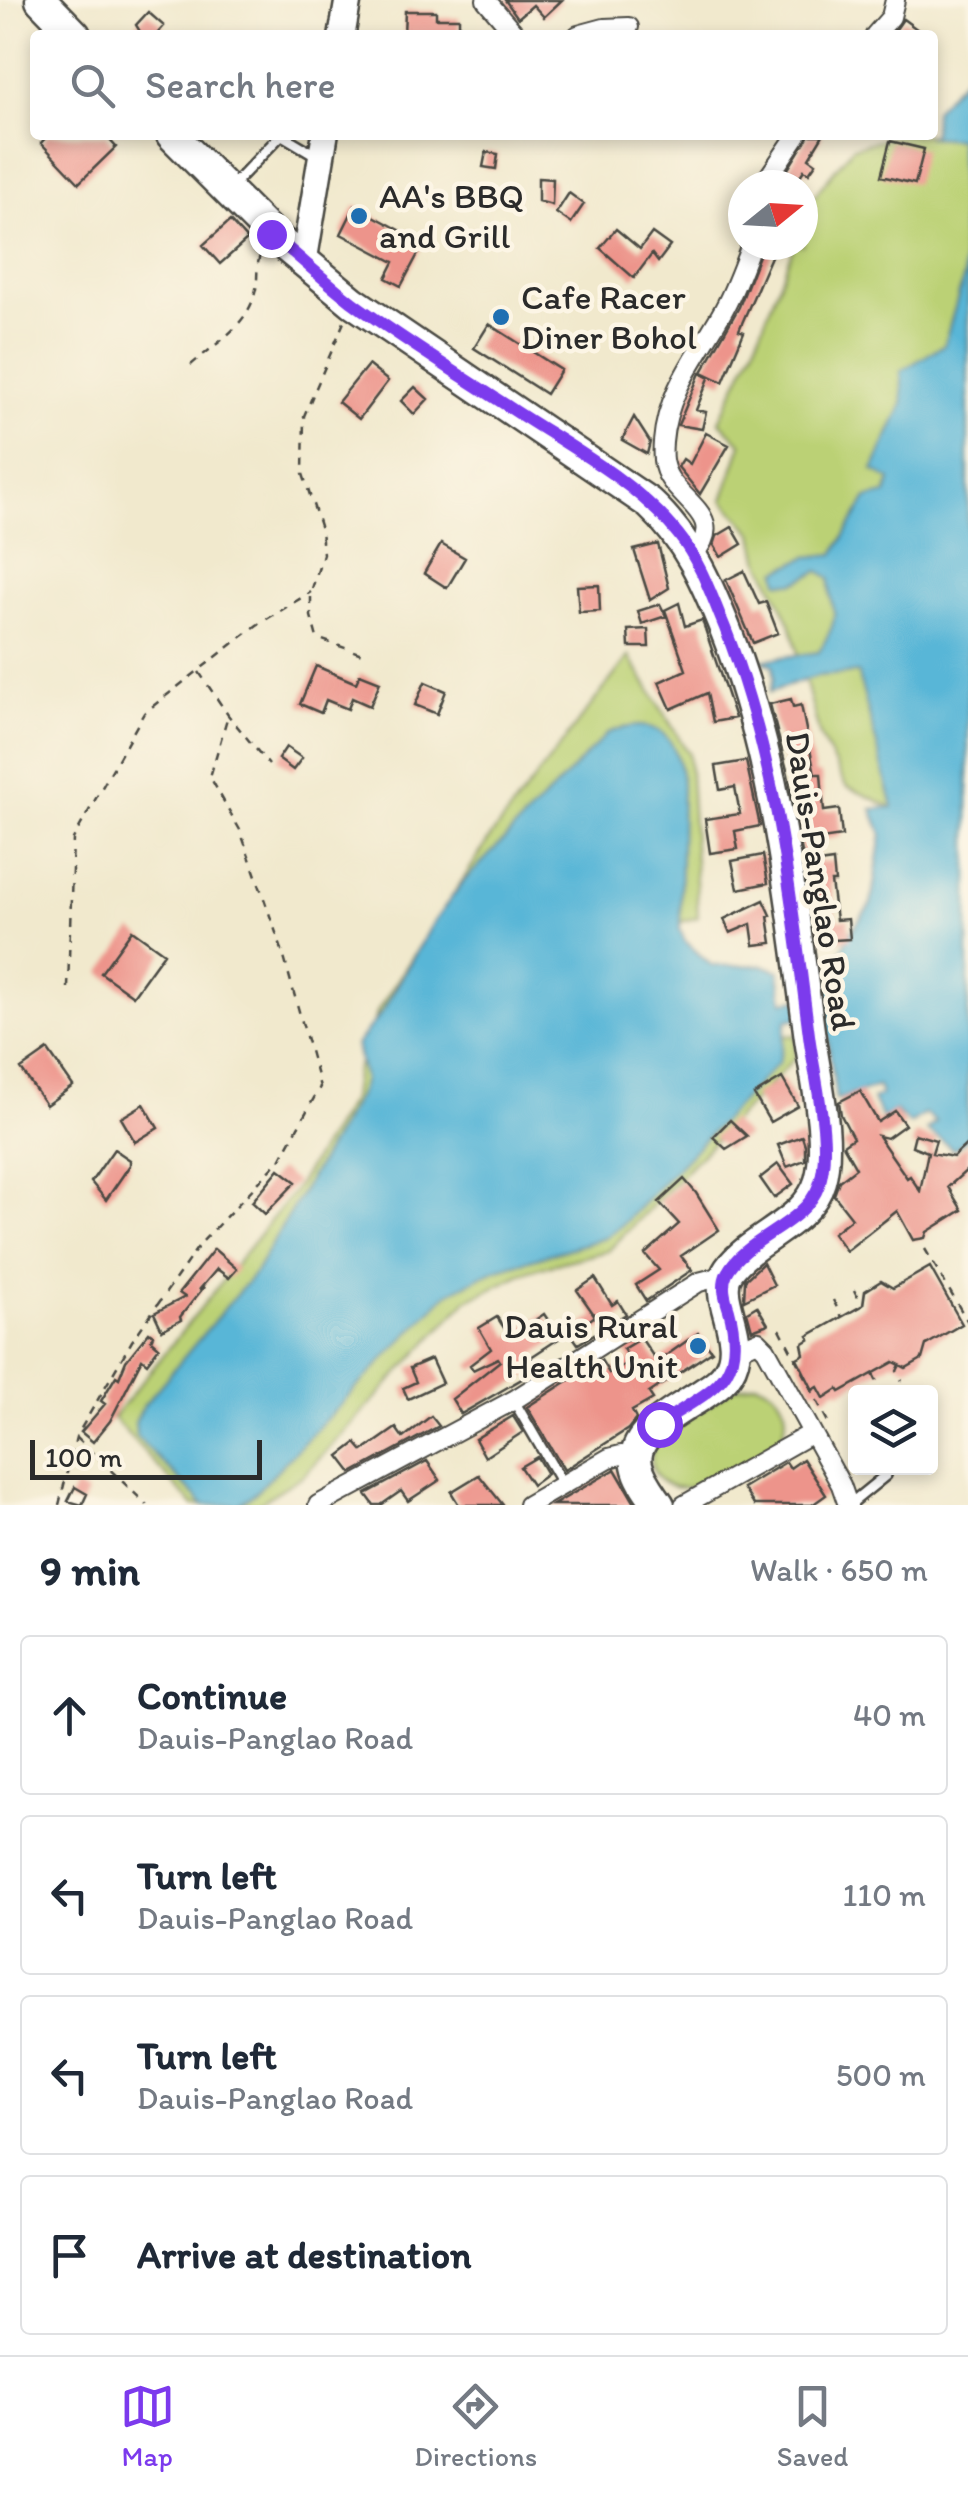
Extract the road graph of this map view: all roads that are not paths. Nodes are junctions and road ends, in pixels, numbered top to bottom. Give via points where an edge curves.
1 (41, 0) edge
2 (348, 0) edge
3 (486, 0) edge
4 (894, 0) edge
5 (630, 27) dead end
6 (70, 30) edge
7 (343, 30) edge
8 (512, 30) edge
9 (597, 30) edge
10 (879, 30) edge
11 (177, 140) edge
12 (277, 140) edge
13 (794, 140) edge
14 (323, 146) edge
15 (773, 170) edge
16 (227, 192) junction
17 (745, 260) edge
18 (304, 261) junction
19 (692, 555) junction
20 (726, 1276) junction
21 (735, 1351) junction
22 (514, 1400) junction
23 (820, 1428) junction
24 (636, 1456) junction
25 (886, 1475) edge
26 (563, 1485) junction
27 (318, 1505) edge
28 (528, 1505) edge
29 (659, 1505) edge
30 (684, 1505) edge
31 (848, 1505) edge

1 - 6 main road
2 - 7 main road
3 - 8 street
4 - 10 street
5 - 9 street
11 - 16 main road, Dauis-Panglao Road
12 - 16 lane
13 - 15 street
14 - 18 main road
16 - 18 main road, Dauis-Panglao Road
17 - 19 street via 723,310 682,374 664,428 668,477 704,520 706,537
18 - 19 main road, Dauis-Panglao Road via 353,302 649,502
19 - 20 main road, Dauis-Panglao Road via 764,746 823,1142 820,1182 802,1209
20 - 21 main road
20 - 22 street via 699,1282
21 - 23 street via 758,1341
21 - 24 main road via 723,1379 659,1424
22 - 26 lane
22 - 27 street
23 - 30 street
23 - 31 street
24 - 26 street via 608,1458
24 - 29 main road
25 - 31 lane
26 - 28 street

